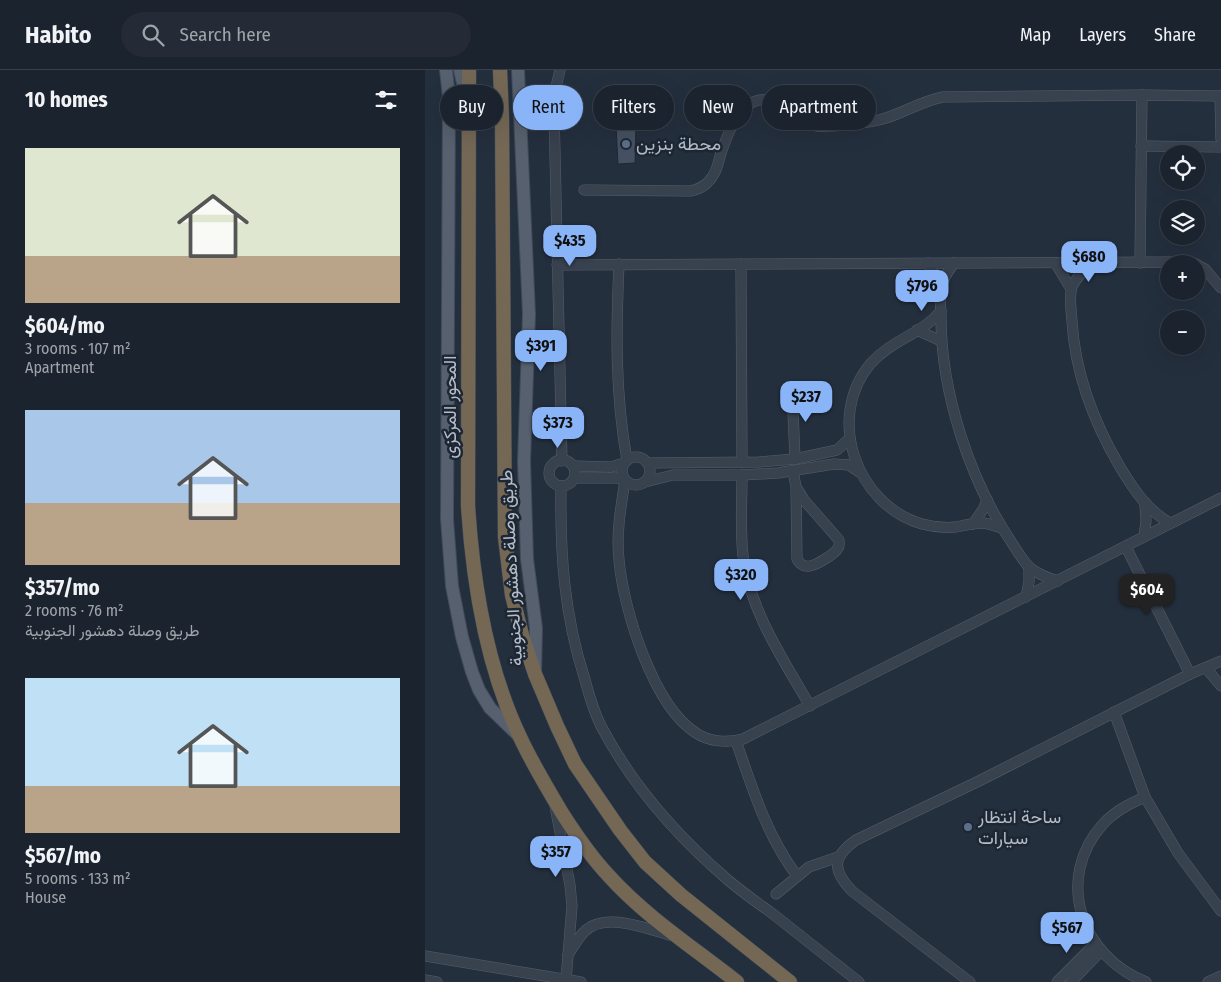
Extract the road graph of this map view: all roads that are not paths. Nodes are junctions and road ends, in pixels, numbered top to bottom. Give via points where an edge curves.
1 (446, 70) edge
2 (460, 70) edge
3 (469, 70) edge
4 (500, 70) edge
5 (518, 70) edge
6 (560, 70) edge
7 (463, 85) edge
8 (469, 85) edge
9 (1142, 95) junction
10 (1221, 96) edge
11 (470, 130) edge
12 (1221, 139) edge
13 (1141, 146) junction
14 (1221, 147) edge
15 (584, 190) dead end
16 (928, 263) junction
17 (954, 263) junction
18 (1140, 263) junction
19 (1160, 263) edge
20 (619, 264) junction
21 (741, 264) junction
22 (1056, 264) junction
23 (1092, 264) junction
24 (557, 266) junction
25 (1205, 269) edge
26 (941, 288) junction
27 (1221, 288) edge
28 (1071, 289) junction
29 (941, 311) junction
30 (917, 330) junction
31 (941, 341) junction
32 (792, 388) dead end
33 (850, 438) junction
34 (795, 459) junction
35 (562, 461) junction
36 (626, 461) junction
37 (742, 462) junction
38 (647, 463) junction
39 (573, 466) junction
40 (793, 471) junction
41 (861, 473) junction
42 (742, 475) junction
43 (574, 478) junction
44 (625, 480) junction
45 (645, 482) junction
46 (561, 486) junction
47 (796, 487) junction
48 (1221, 498) edge
49 (987, 499) junction
50 (1145, 504) junction
51 (973, 524) junction
52 (1170, 524) junction
53 (1002, 528) junction
54 (1144, 537) junction
55 (1126, 547) junction
56 (1029, 567) junction
57 (1058, 581) junction
58 (1026, 597) junction
59 (1221, 661) edge
60 (1206, 668) junction
61 (535, 674) junction
62 (1191, 674) junction
63 (1221, 686) edge
64 (810, 706) junction
65 (1114, 712) junction
66 (519, 736) junction
67 (736, 741) junction
68 (1145, 797) junction
69 (554, 800) junction
70 (839, 857) junction
71 (797, 876) junction
72 (776, 894) dead end
73 (1221, 912) edge
74 (681, 938) junction
75 (1098, 947) junction
76 (425, 956) edge
77 (567, 956) junction
78 (1221, 976) edge
79 (566, 980) junction
80 (581, 982) edge
81 (737, 982) edge
82 (790, 982) edge
83 (859, 982) edge
84 (970, 982) edge
85 (1057, 982) edge
86 (1071, 982) edge
87 (1146, 982) edge
88 (1208, 982) edge

1 - 66 main road via 449,97 449,564 457,612 475,681 490,708
2 - 7 main road
3 - 8 highway, المحور المركزى
4 - 61 highway via 505,537 512,595
5 - 61 main road, طريق وصلة دهشور الجنوبية via 529,314 525,480 527,559 537,628
6 - 24 street via 554,110
9 - 10 street
9 - 13 street
9 - 15 street via 943,97 885,118 857,124 818,126 797,118 782,104 762,100 744,108 726,141 714,176 699,189 690,192
10 - 12 street
11 - 66 highway, المحور المركزى via 470,535 483,623
13 - 14 street
13 - 18 street
16 - 17 street
16 - 21 street
16 - 26 street
17 - 22 street
17 - 26 street
18 - 19 street
18 - 23 street
20 - 21 street
20 - 24 street
20 - 36 street via 617,380
21 - 37 street
22 - 23 street
22 - 28 street
23 - 28 street
24 - 35 street
25 - 27 street
26 - 29 street
28 - 50 street via 1073,345 1089,406 1114,457
29 - 30 street
29 - 31 street
30 - 31 street
30 - 33 street via 889,347 864,373 853,396
31 - 49 street via 953,406
32 - 34 street
33 - 34 street via 837,450
33 - 41 street
34 - 37 street
35 - 39 street
35 - 46 street via 553,465 550,475 555,484
36 - 38 street via 640,458
36 - 39 street via 611,467
36 - 44 street via 621,471
37 - 38 street
38 - 45 street via 650,471
39 - 43 street
40 - 41 street via 842,463
40 - 42 street
40 - 47 street
41 - 51 street via 880,500 910,519 945,527
42 - 45 street via 673,475
42 - 64 street via 742,548 750,589 759,613
43 - 44 street
43 - 46 street via 568,485
44 - 45 street via 632,485
44 - 67 street via 617,535 619,559 623,595 639,645 669,704 684,723 709,739
46 - 83 street via 561,558 570,624 588,690 613,746 656,807 708,863
47 - 47 street via 839,540 837,550 808,567 797,559
48 - 52 street
49 - 51 street via 985,508
49 - 53 street
50 - 52 street
50 - 54 street
51 - 53 street
52 - 54 street
53 - 56 street
54 - 55 street
55 - 57 street
55 - 62 street
56 - 57 street
56 - 58 street
57 - 58 street
58 - 64 street
59 - 60 street
60 - 62 street
60 - 63 street
61 - 82 highway via 575,764 645,862
62 - 65 street
64 - 67 street
65 - 68 street
65 - 70 street via 856,840
66 - 69 highway
67 - 71 street via 767,827
68 - 73 street via 1178,854
68 - 75 street via 1113,815 1094,836 1084,858 1079,898 1084,921
69 - 74 highway via 609,876 643,909
69 - 77 street via 571,894
70 - 71 street via 809,867
70 - 84 street via 839,873 852,891
71 - 72 street
74 - 77 street via 607,921 583,932
74 - 81 highway
75 - 85 street
75 - 86 street
75 - 87 street via 1122,970
76 - 79 street
77 - 79 street
78 - 88 street
79 - 80 street

